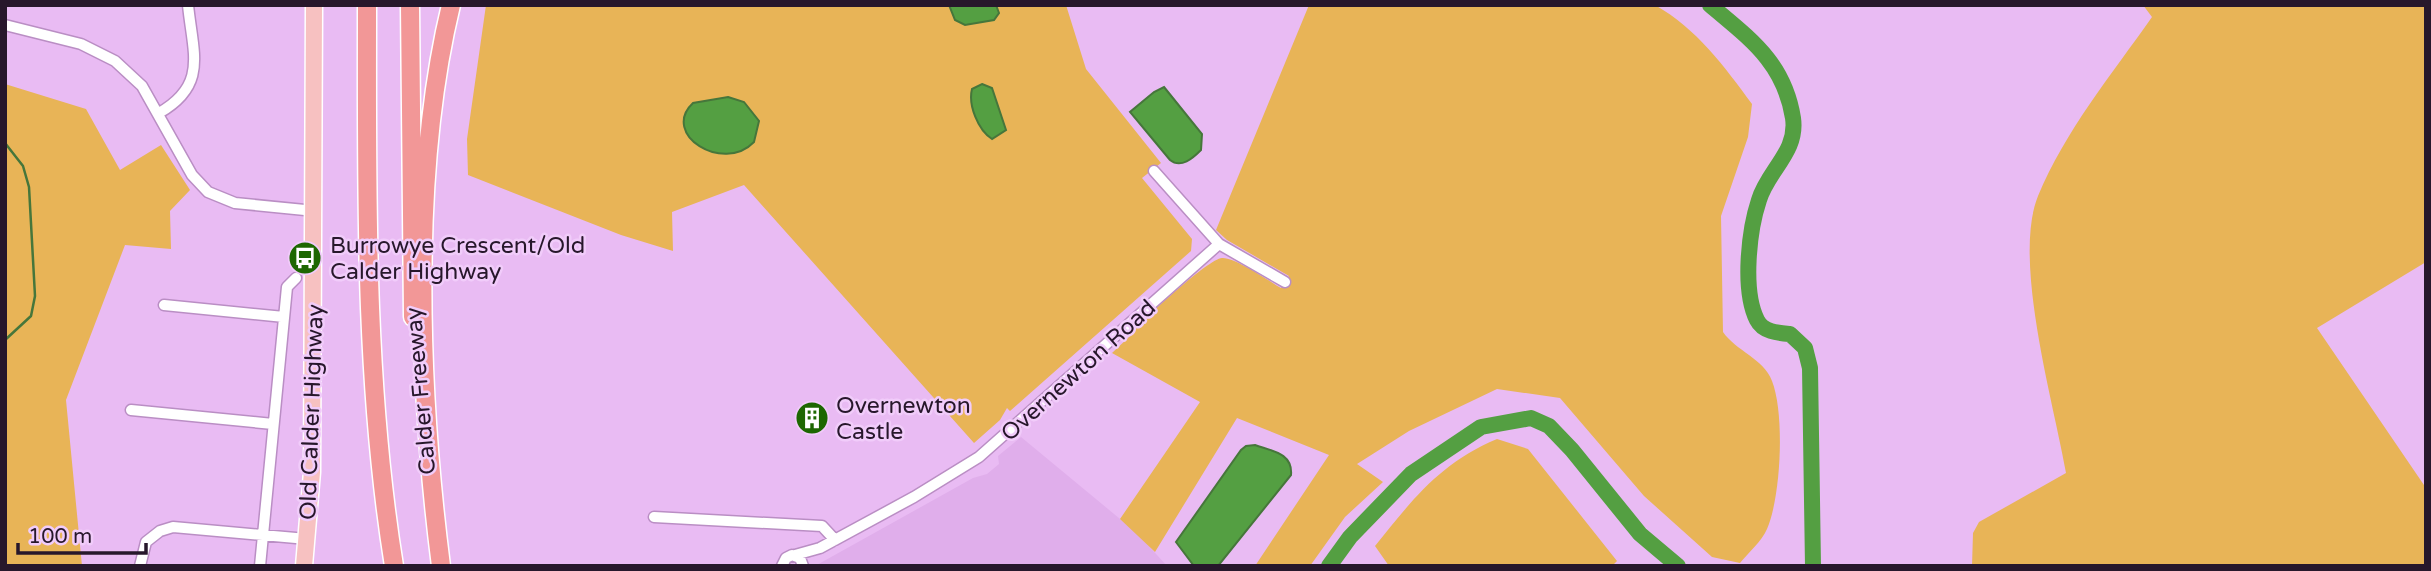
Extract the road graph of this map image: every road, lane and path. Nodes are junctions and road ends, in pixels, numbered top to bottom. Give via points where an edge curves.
1 (188, 5) edge
2 (314, 5) edge
3 (367, 5) edge
4 (410, 5) edge
5 (451, 5) edge
6 (5, 25) edge
7 (159, 113) junction
8 (1154, 171) dead end
9 (314, 211) junction
10 (1219, 244) junction
11 (296, 278) dead end
12 (1285, 282) dead end
13 (164, 305) dead end
14 (284, 317) junction
15 (131, 410) dead end
16 (273, 424) junction
17 (654, 517) dead end
18 (261, 534) junction
19 (307, 540) junction
20 (828, 544) junction
21 (795, 555) junction
22 (781, 565) edge
23 (140, 566) edge
24 (260, 566) edge
25 (304, 566) edge
26 (394, 566) edge
27 (441, 566) edge
28 (803, 566) edge

1 - 7 street via 194,64 191,83 182,97
2 - 9 main road, Old Calder Highway
3 - 26 highway, Calder Freeway via 371,352
4 - 27 highway, Calder Freeway via 413,330
5 - 27 highway via 436,83 424,256 428,423
6 - 7 street via 81,44 115,61 142,86
7 - 9 street via 192,175 208,192 235,203
8 - 10 street
9 - 19 main road, Old Calder Highway via 312,472
10 - 12 street
10 - 20 street, Overnewton Road via 979,457
11 - 14 street via 287,287
13 - 14 street
14 - 16 street
15 - 16 street
16 - 18 street
17 - 20 street via 825,527
18 - 19 street
18 - 23 street via 166,528 146,542
18 - 24 street
19 - 25 main road, Old Calder Highway
20 - 21 street, Overnewton Road
20 - 28 street, Overnewton Road
21 - 22 street, Overnewton Road
21 - 28 street

